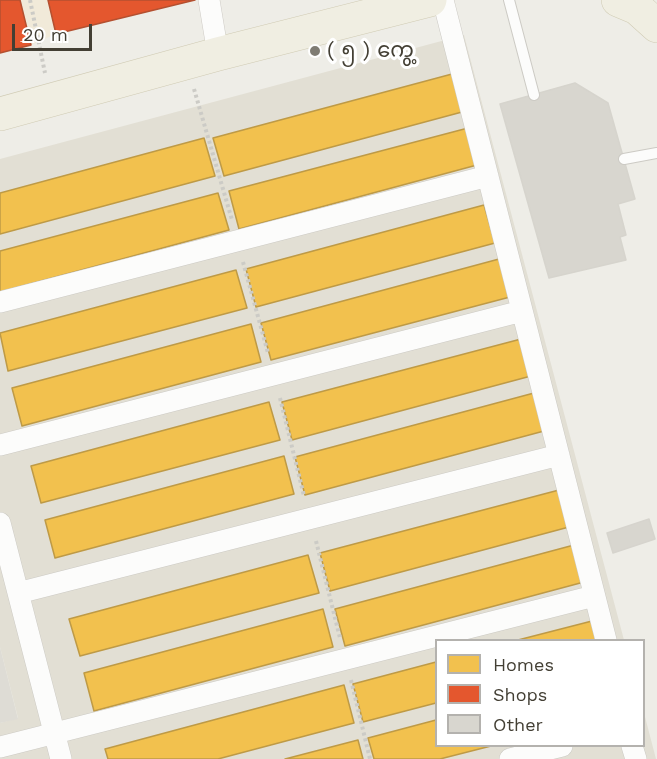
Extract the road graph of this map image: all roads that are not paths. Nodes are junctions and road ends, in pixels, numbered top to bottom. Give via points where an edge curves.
1 (209, 0) edge
2 (430, 0) edge
3 (443, 0) edge
4 (509, 0) edge
5 (618, 0) edge
6 (657, 26) edge
7 (218, 54) junction
8 (534, 95) dead end
9 (0, 114) edge
10 (657, 153) edge
11 (624, 159) dead end
12 (488, 177) junction
13 (0, 302) edge
14 (522, 311) junction
15 (0, 445) edge
16 (559, 455) junction
17 (0, 523) edge
18 (18, 593) junction
19 (594, 596) junction
20 (606, 639) edge
21 (55, 733) junction
22 (0, 747) edge
23 (558, 747) edge
24 (61, 759) edge
25 (510, 759) edge

1 - 7 street
2 - 7 main road
3 - 12 street
4 - 8 lane
5 - 6 main road via 637,8
7 - 9 main road
10 - 11 lane
12 - 13 street
12 - 14 street
14 - 15 street
14 - 16 street
16 - 18 street
16 - 19 street
17 - 18 street
18 - 21 street
19 - 20 street
19 - 21 street
21 - 22 street
21 - 24 street
23 - 25 street

